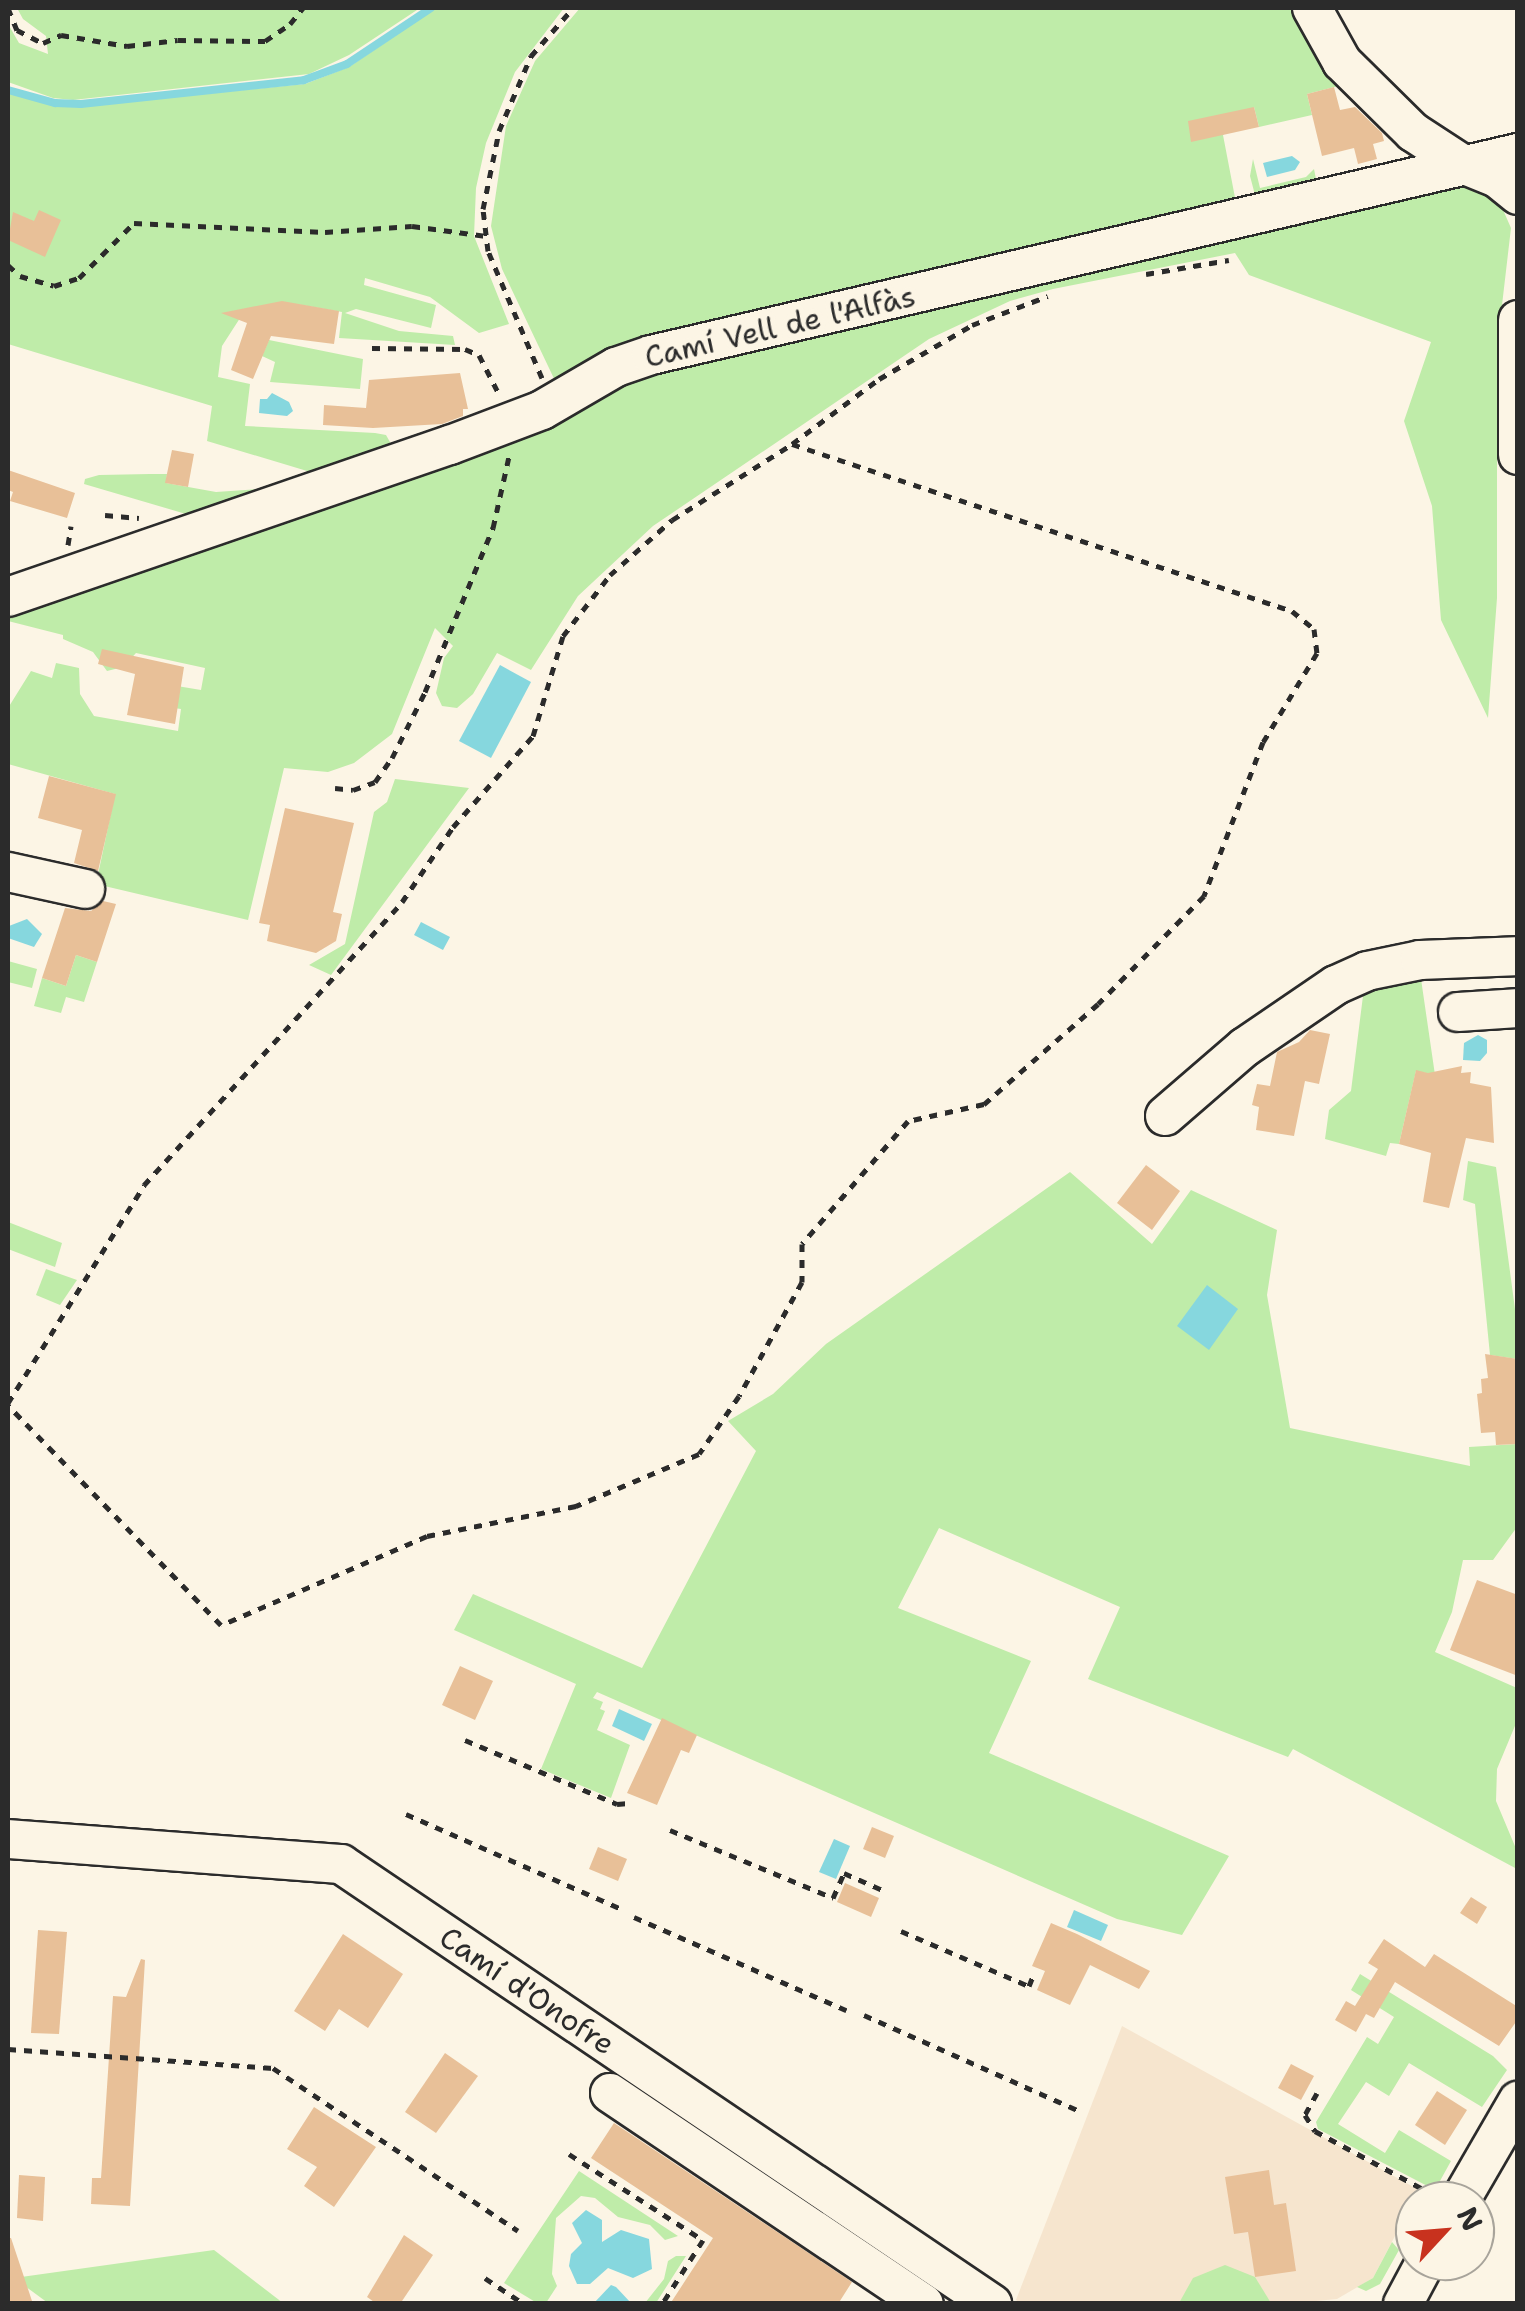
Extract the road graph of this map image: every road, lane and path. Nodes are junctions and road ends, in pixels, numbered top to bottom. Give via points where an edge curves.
1 (8, 8) edge
2 (303, 8) edge
3 (573, 8) edge
4 (1312, 8) edge
5 (1518, 153) edge
6 (1462, 164) junction
7 (1518, 195) edge
8 (486, 236) junction
9 (1229, 260) dead end
10 (8, 266) edge
11 (1134, 276) dead end
12 (1055, 293) dead end
13 (1518, 320) edge
14 (372, 348) dead end
15 (553, 404) junction
16 (508, 408) junction
17 (792, 444) junction
18 (1518, 455) edge
19 (8, 597) edge
20 (336, 788) dead end
21 (8, 872) edge
22 (85, 890) dead end
23 (1518, 956) edge
24 (1518, 1008) edge
25 (1458, 1012) dead end
26 (1165, 1116) dead end
27 (8, 1404) edge
28 (465, 1740) dead end
29 (629, 1803) dead end
30 (406, 1814) dead end
31 (670, 1830) dead end
32 (8, 1839) edge
33 (888, 1892) dead end
34 (621, 1908) dead end
35 (634, 1916) dead end
36 (901, 1931) dead end
37 (1033, 1976) dead end
38 (846, 2010) dead end
39 (864, 2015) dead end
40 (8, 2049) edge
41 (1316, 2092) dead end
42 (610, 2093) dead end
43 (1518, 2101) edge
44 (1080, 2111) dead end
45 (569, 2154) dead end
46 (1406, 2181) edge
47 (1472, 2181) edge
48 (518, 2231) dead end
49 (485, 2278) dead end
50 (1415, 2281) edge
51 (524, 2304) edge
52 (662, 2304) edge
53 (924, 2304) edge
54 (992, 2304) edge
55 (1403, 2304) edge

1 - 2 path via 17,30 42,43 61,35 127,46 265,41
3 - 8 path via 531,56 499,131 482,210
4 - 6 street via 1342,62 1413,132
5 - 6 street, Camí Vell de l'Alfàs
6 - 7 street
6 - 15 street, Camí Vell de l'Alfàs via 651,355
8 - 10 path via 412,226 325,232 134,222 79,278 54,286
8 - 15 path
9 - 11 path
12 - 17 path via 972,326 894,370
13 - 18 street
14 - 16 path via 465,349 479,355
15 - 16 street, Camí Vell de l'Alfàs
16 - 19 street, Camí Vell de l'Alfàs
16 - 20 path via 493,528 425,692 374,782
17 - 27 path via 672,520 610,575 563,636 533,736 453,827 402,902 144,1185
17 - 27 path via 1292,611 1314,629 1317,654 1263,742 1204,896 1098,1004 984,1104 908,1120 802,1244 802,1282 699,1454 576,1506 427,1536 222,1625
21 - 22 street
23 - 26 street via 1420,960 1366,970 1245,1047
24 - 25 street
28 - 29 path via 617,1804
30 - 34 path
31 - 33 path via 832,1898 844,1873
32 - 54 street, Camí d'Onofre via 342,1864
35 - 38 path
36 - 37 path via 1029,1986
39 - 44 path
40 - 48 path via 273,2068
41 - 46 path via 1305,2115 1314,2131
42 - 53 street
43 - 47 street
45 - 52 path via 703,2240
49 - 51 path
50 - 55 street

